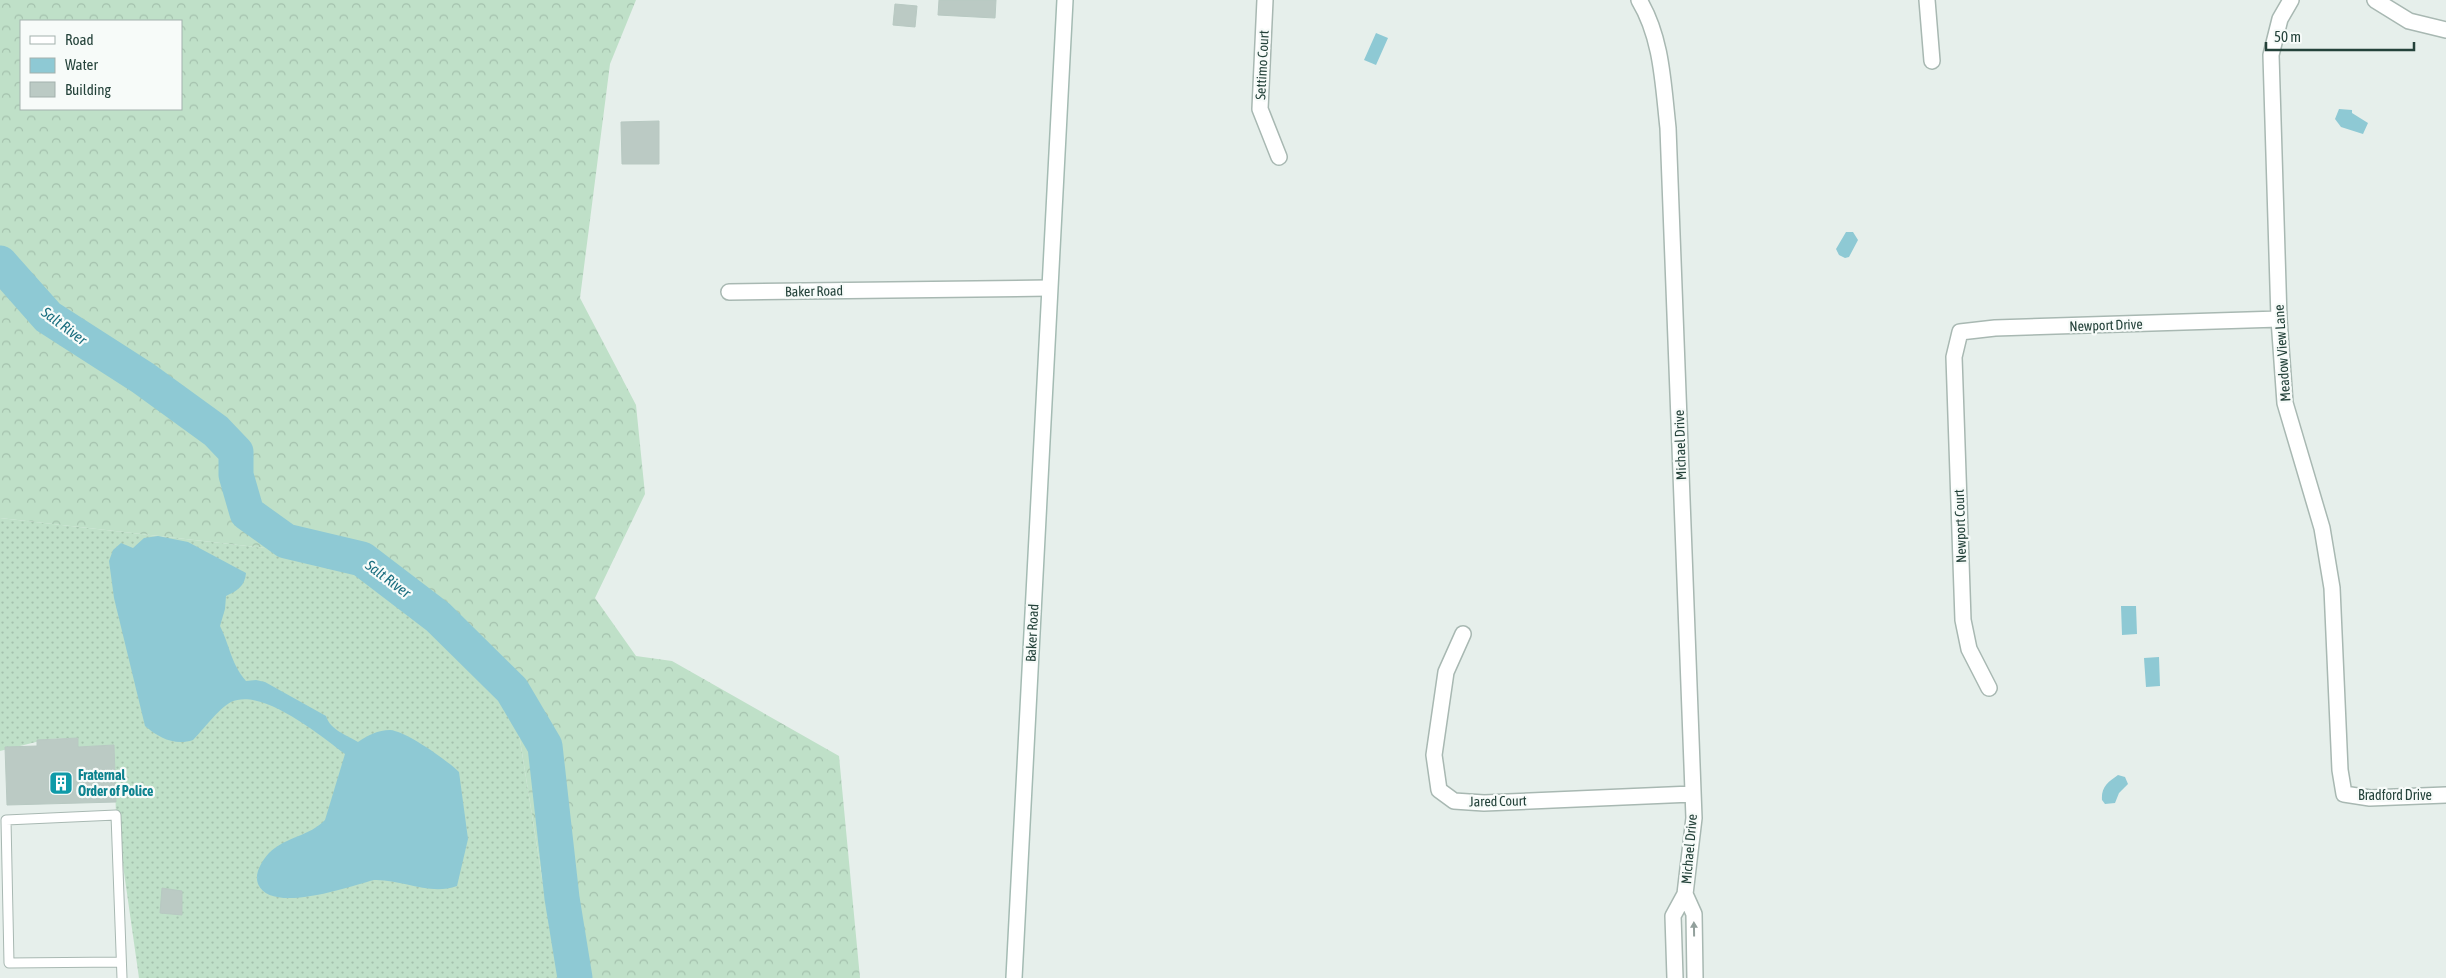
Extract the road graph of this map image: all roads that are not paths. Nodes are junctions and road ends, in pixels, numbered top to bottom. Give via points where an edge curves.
1 (1065, 0) edge
2 (1264, 0) edge
3 (1639, 0) edge
4 (1927, 0) edge
5 (2291, 0) edge
6 (2375, 0) edge
7 (2446, 30) edge
8 (1932, 61) dead end
9 (1279, 157) dead end
10 (1049, 288) junction
11 (729, 292) dead end
12 (2279, 319) junction
13 (1954, 358) joint
14 (1464, 634) dead end
15 (1989, 688) dead end
16 (1692, 794) junction
17 (2344, 794) joint
18 (2446, 795) edge
19 (1685, 894) junction
20 (121, 962) junction
21 (122, 978) edge
22 (1014, 978) edge
23 (1675, 978) edge
24 (1695, 978) edge

1 - 10 street, Baker Road
2 - 9 street, Settimo Court via 1260,109
3 - 16 street, Michael Drive via 1660,56 1668,128
4 - 8 street
5 - 12 street, Meadow View Lane via 2280,19 2271,55
6 - 7 street via 2409,20
10 - 11 street, Baker Road
10 - 22 street, Baker Road
12 - 13 street, Newport Drive via 1995,328 1960,332
12 - 17 street, Meadow View Lane via 2285,403 2322,528 2332,588 2340,770
13 - 15 street, Newport Court via 1963,620 1969,650
14 - 16 street, Jared Court via 1446,672 1434,756 1439,790 1454,801 1484,803
16 - 19 street, Michael Drive via 1694,818
17 - 18 street, Bradford Drive via 2370,798
19 - 23 street, Michael Drive via 1673,916
24 -> 19 street, Michael Drive via 1694,914
20 - 20 lane via 116,816 6,820 9,963
20 - 21 lane

